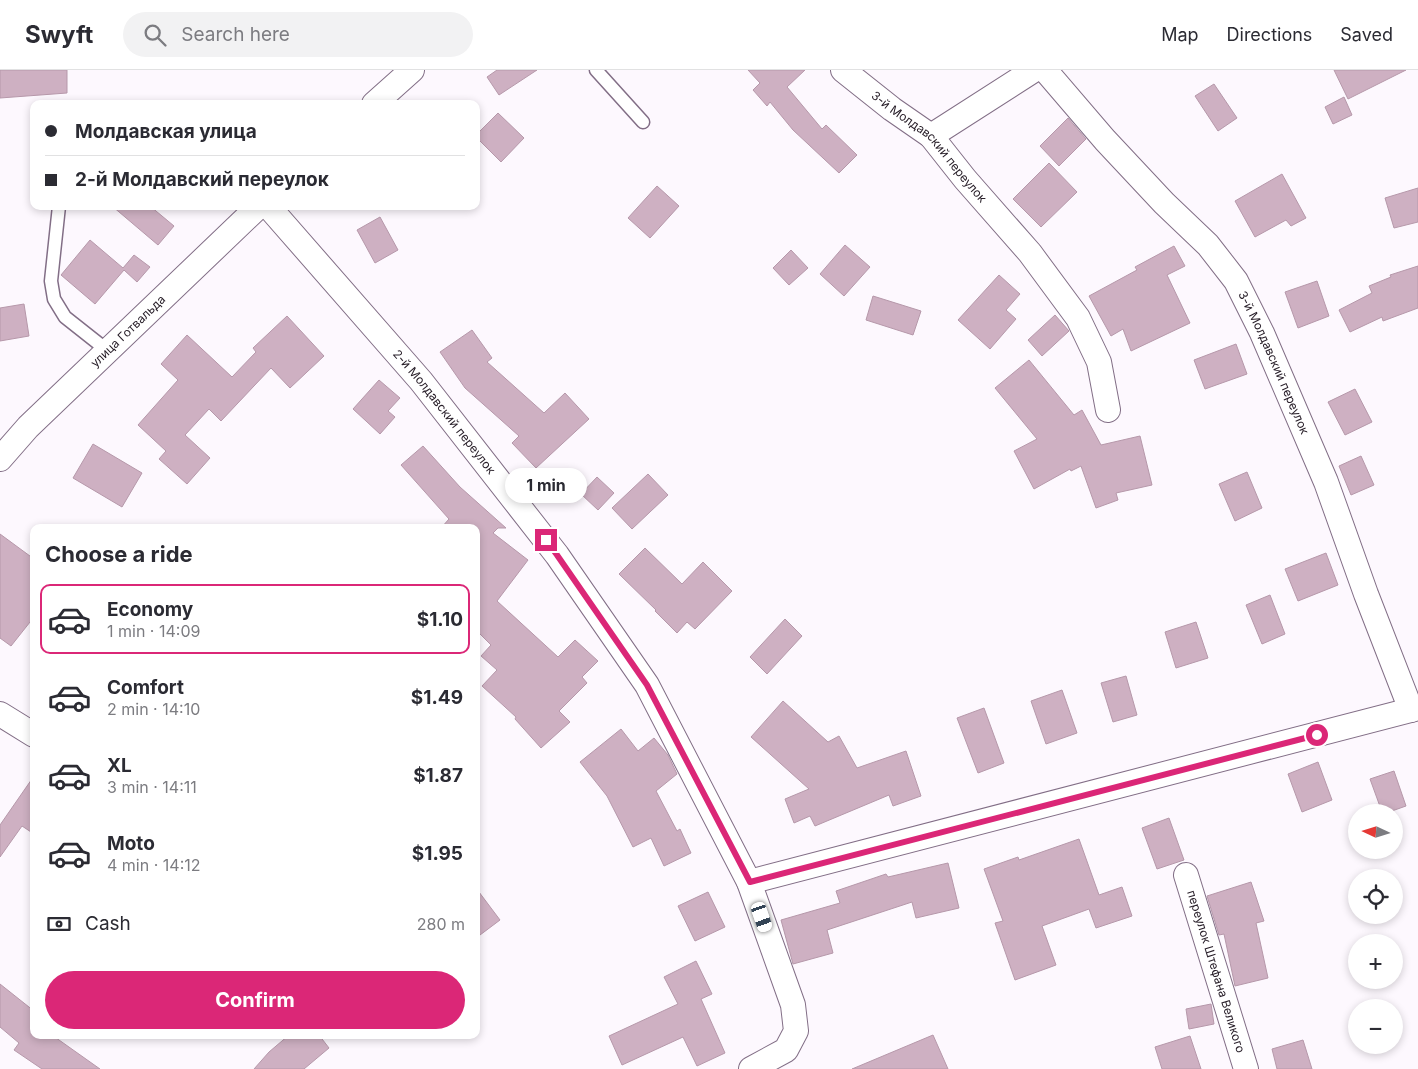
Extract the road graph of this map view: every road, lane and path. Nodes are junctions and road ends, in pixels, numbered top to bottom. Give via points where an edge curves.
1 (412, 70) edge
2 (596, 70) edge
3 (842, 70) edge
4 (1034, 70) edge
5 (1045, 70) edge
6 (378, 100) edge
7 (643, 122) dead end
8 (932, 136) junction
9 (59, 210) edge
10 (255, 210) edge
11 (271, 210) edge
12 (108, 351) junction
13 (1108, 410) dead end
14 (0, 459) edge
15 (1415, 709) edge
16 (0, 714) edge
17 (30, 733) edge
18 (1186, 875) dead end
19 (750, 882) junction
20 (752, 1069) edge
21 (1246, 1069) edge

1 - 6 street
2 - 7 lane
3 - 8 street, 3-й Молдавский переулок
4 - 8 street
5 - 15 street, 3-й Молдавский переулок via 1111,147 1208,245 1236,282 1262,333 1326,482 1366,594
8 - 13 street, 3-й Молдавский переулок via 964,179 1030,253 1078,318 1099,362
9 - 12 lane via 51,281 54,299 65,317
10 - 12 street, улица Готвальда
11 - 19 street, 2-й Молдавский переулок via 421,381 557,555 647,685
12 - 14 street, улица Готвальда via 28,427
15 - 19 street
16 - 17 street
18 - 21 street, переулок Штефана Великого
19 - 20 street, 2-й Молдавский переулок via 793,1005 796,1031 786,1050

